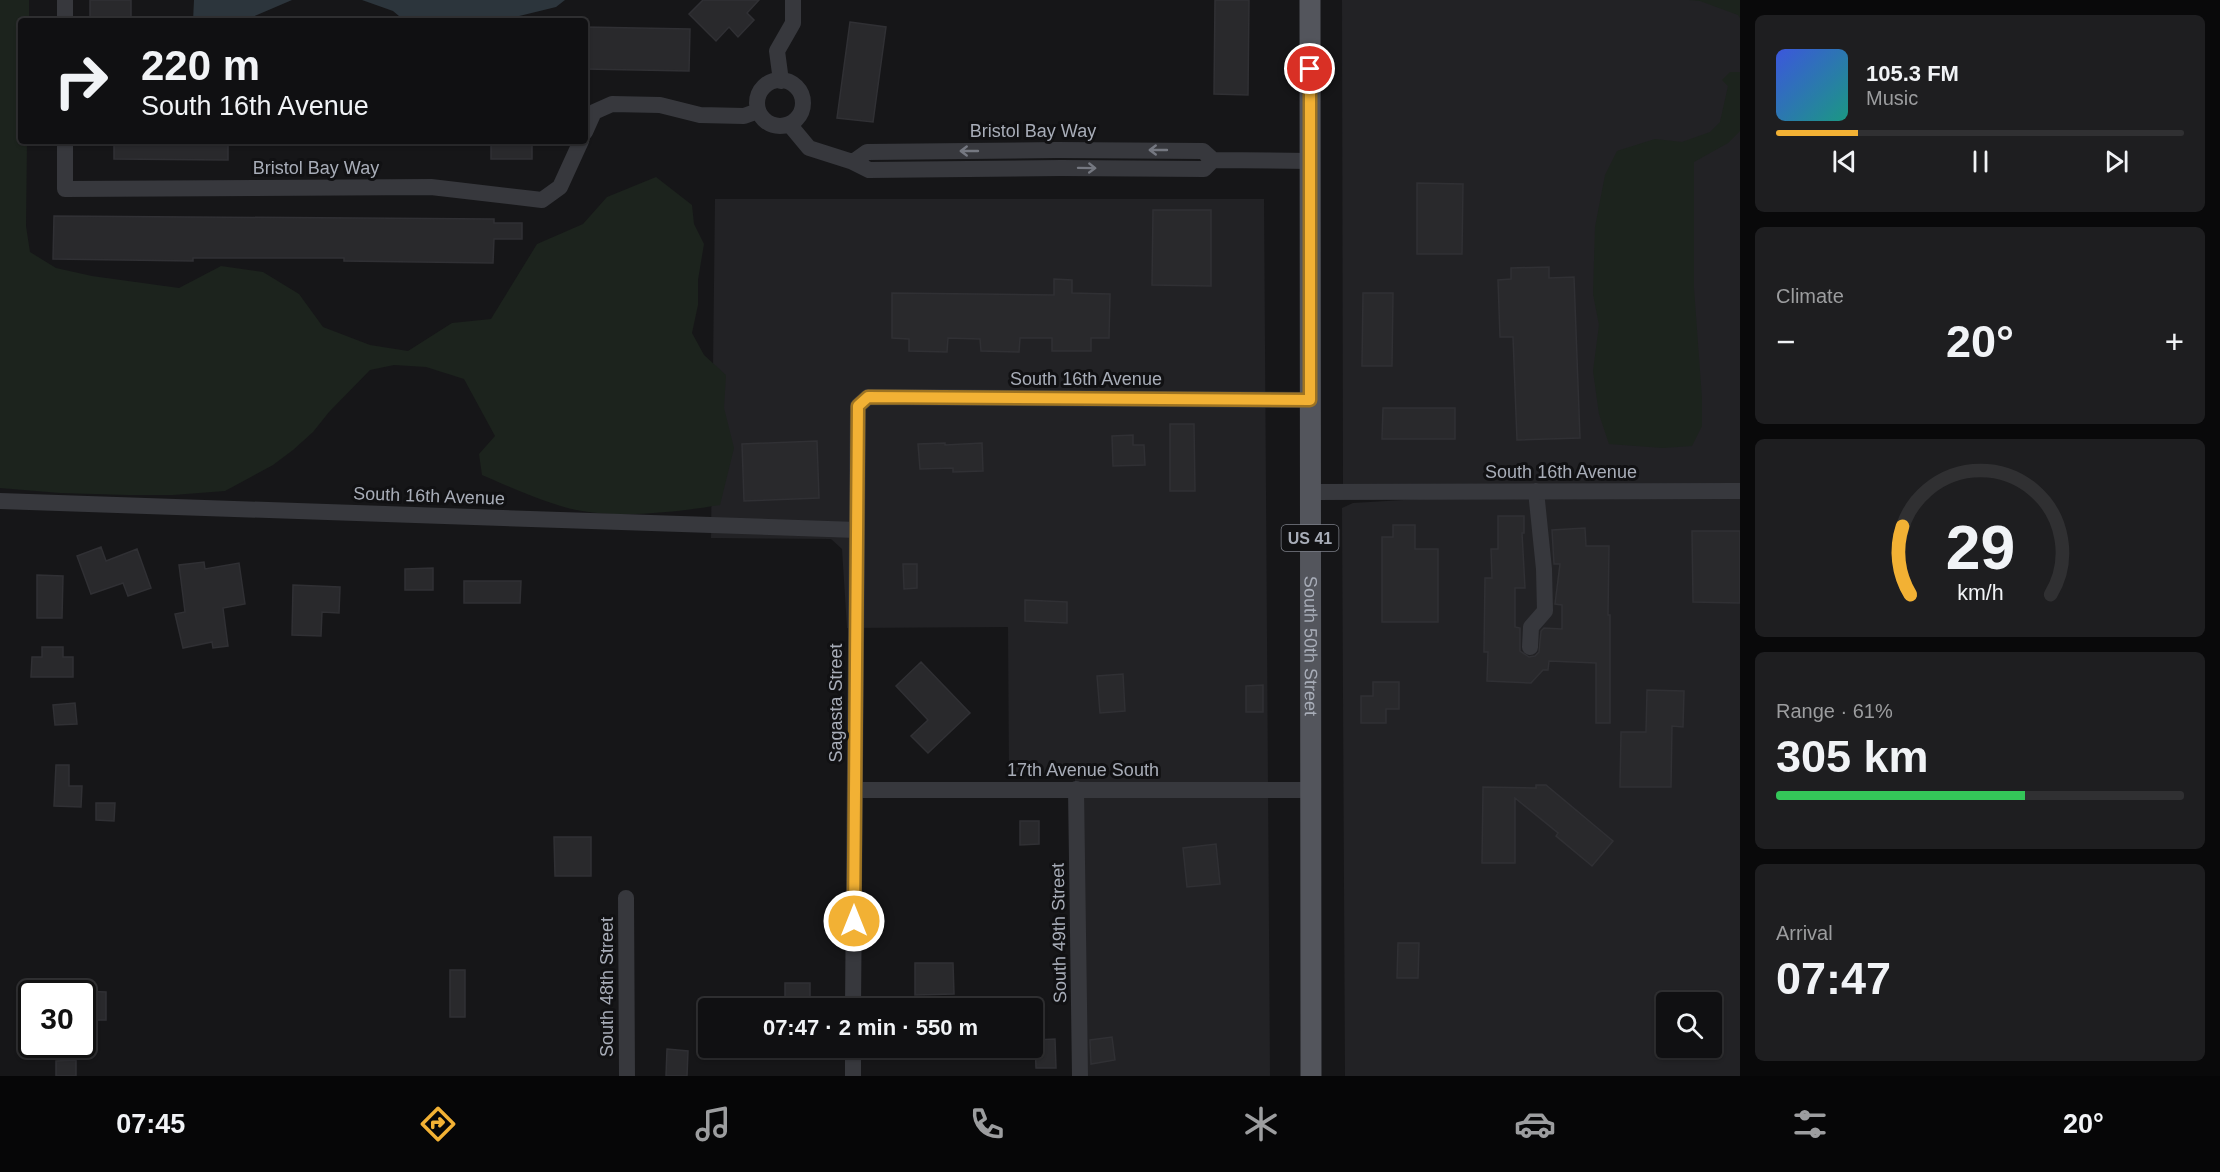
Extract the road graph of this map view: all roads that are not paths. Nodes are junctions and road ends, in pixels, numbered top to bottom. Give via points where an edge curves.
1 (65, 0) edge
2 (793, 0) edge
3 (1310, 0) edge
4 (65, 18) edge
5 (781, 81) junction
6 (758, 111) junction
7 (789, 124) junction
8 (588, 125) edge
9 (65, 144) edge
10 (580, 144) edge
11 (1310, 161) junction
12 (862, 400) joint
13 (1310, 400) junction
14 (1536, 491) junction
15 (1740, 491) edge
16 (1310, 492) junction
17 (0, 501) edge
18 (857, 530) junction
19 (1530, 647) dead end
20 (1077, 789) junction
21 (855, 790) junction
22 (1311, 790) junction
23 (626, 898) dead end
24 (854, 998) edge
25 (853, 1058) edge
26 (627, 1076) edge
27 (853, 1076) edge
28 (1080, 1076) edge
29 (1311, 1076) edge

1 - 4 street
2 - 5 street via 793,23 777,51
3 - 11 main road, South 50th Street / US 41
5 - 6 street via 761,89
5 - 7 street via 795,86 802,99 800,114
6 - 7 street via 774,126
6 - 8 street via 744,116 700,115 660,105 612,104 594,112
7 - 11 street, Bristol Bay Way via 809,148 853,162 867,152 1057,150 1203,151 1213,160
9 - 10 street, Bristol Bay Way via 65,189 431,187 542,200 560,187
11 - 13 main road, South 50th Street / US 41
12 - 13 street, South 16th Avenue
12 - 18 street, Sagasta Street via 858,406
13 - 16 main road, South 50th Street / US 41
14 - 15 street, South 16th Avenue
14 - 16 street, South 16th Avenue
14 - 19 street via 1545,610 1531,627
16 - 22 main road, South 50th Street / US 41
17 - 18 street, South 16th Avenue
18 - 21 street, Sagasta Street
20 - 21 street, 17th Avenue South
20 - 22 street, 17th Avenue South
20 - 28 street, South 49th Street
21 - 24 street, Sagasta Street
22 - 29 main road, South 50th Street / US 41
23 - 26 street, South 48th Street
25 - 27 street

